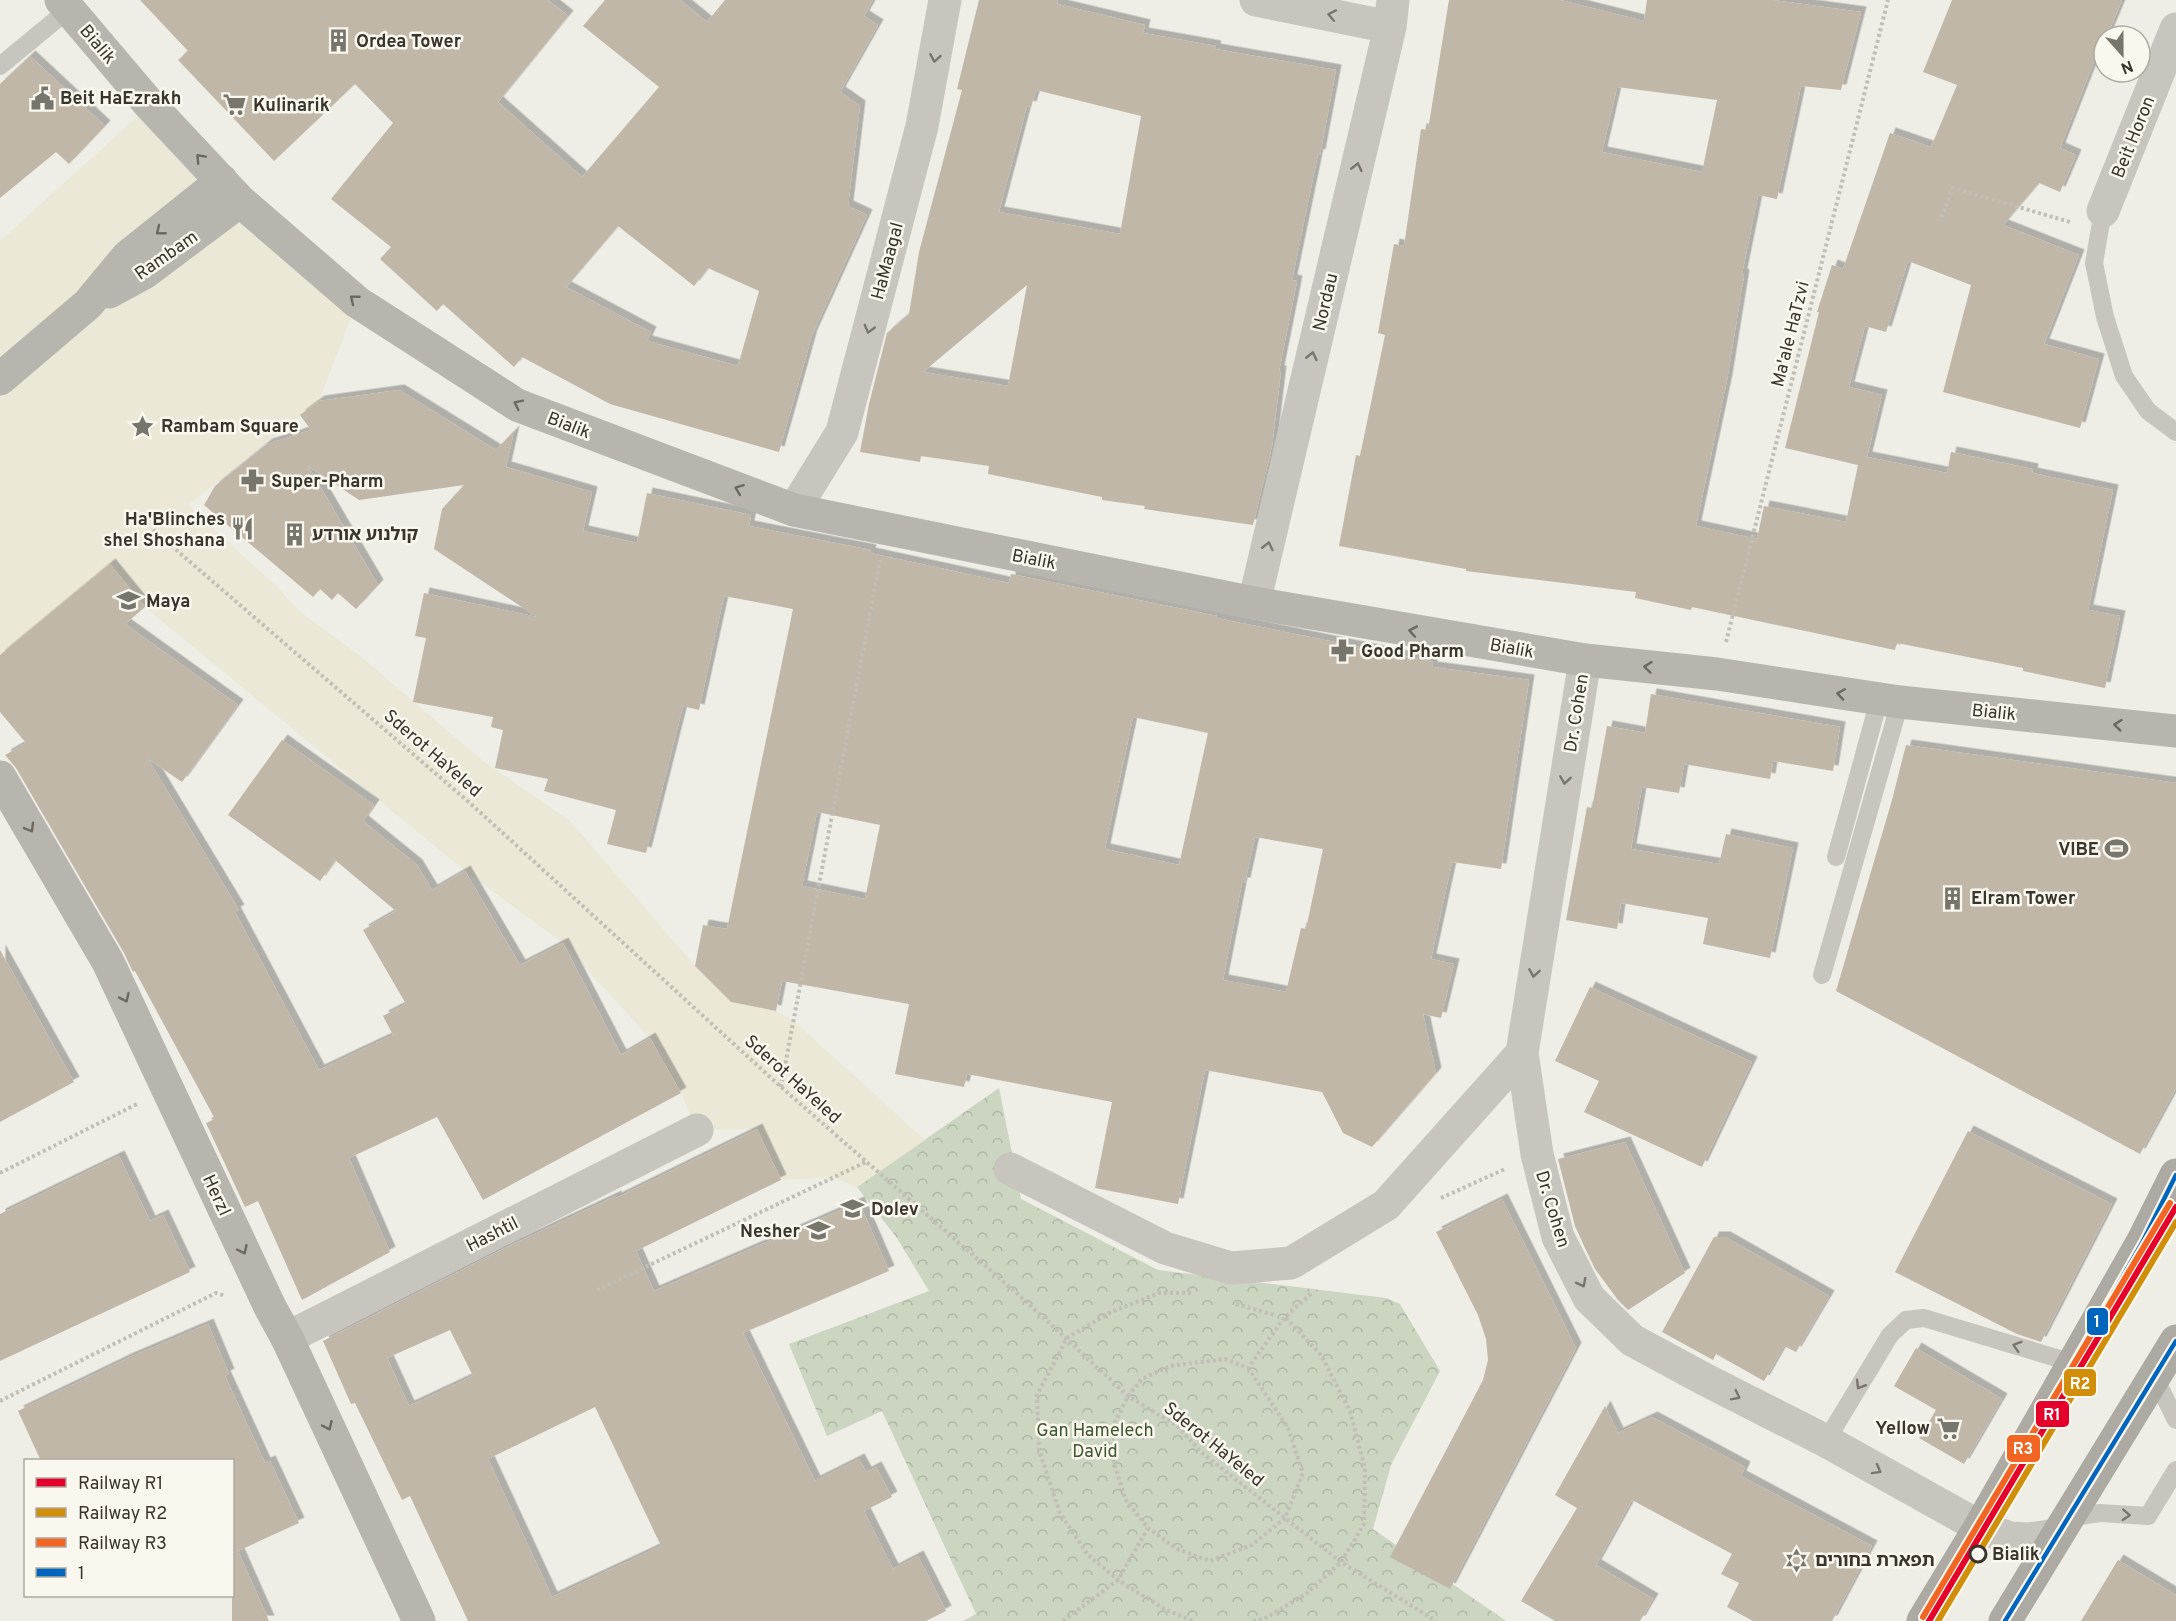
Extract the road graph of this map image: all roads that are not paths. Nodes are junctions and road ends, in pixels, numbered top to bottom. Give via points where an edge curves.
1 (945, 0) edge
2 (1256, 0) edge
3 (65, 5) edge
4 (1391, 13) edge
5 (2176, 29) edge
6 (0, 66) edge
7 (231, 191) junction
8 (2101, 221) joint
9 (0, 379) edge
10 (2176, 432) edge
11 (794, 510) junction
12 (1254, 603) junction
13 (1585, 660) junction
14 (1890, 701) junction
15 (2176, 731) edge
16 (0, 777) edge
17 (1836, 856) dead end
18 (1822, 975) dead end
19 (1522, 1053) junction
20 (697, 1130) dead end
21 (1010, 1169) dead end
22 (2176, 1175) edge
23 (287, 1338) junction
24 (2176, 1341) edge
25 (2073, 1363) junction
26 (2155, 1378) junction
27 (2176, 1420) edge
28 (1826, 1441) junction
29 (2176, 1470) edge
30 (2062, 1526) junction
31 (1980, 1527) junction
32 (419, 1621) edge
33 (1923, 1621) edge
34 (2004, 1621) edge

1 -> 11 street, HaMaagal via 922,126 842,432
4 -> 2 street
3 - 6 lane
7 -> 3 street, Bialik via 150,105
12 -> 4 street, Nordau
5 - 8 street, Beit Horon
7 - 9 street, Rambam via 144,273 88,304
11 -> 7 street, Bialik via 517,405 357,302
8 - 10 lane via 2094,263 2105,317 2124,376 2148,411
11 - 12 street, Bialik
13 -> 12 street, Bialik
14 -> 13 street, Bialik via 1717,674
13 -> 19 street, Dr. Cohen
15 -> 14 street, Bialik
14 - 17 lane
14 - 18 lane
16 -> 23 street, Herzl via 108,962
19 - 21 street via 1386,1205 1291,1263 1231,1268 1165,1248
19 -> 28 street, Dr. Cohen via 1537,1154 1558,1237 1589,1298 1632,1340
20 - 23 street, Hashtil
22 - 25 main road
23 -> 32 street, Herzl
24 - 26 main road
25 -> 28 lane via 1924,1318 1906,1320 1890,1335
25 - 31 main road
26 - 27 lane
26 - 30 main road
28 -> 31 street, Dr. Cohen
30 -> 29 lane via 2100,1513 2148,1516
30 - 31 street, Dr. Cohen via 2029,1539 2010,1538
30 - 34 main road
31 - 33 main road

